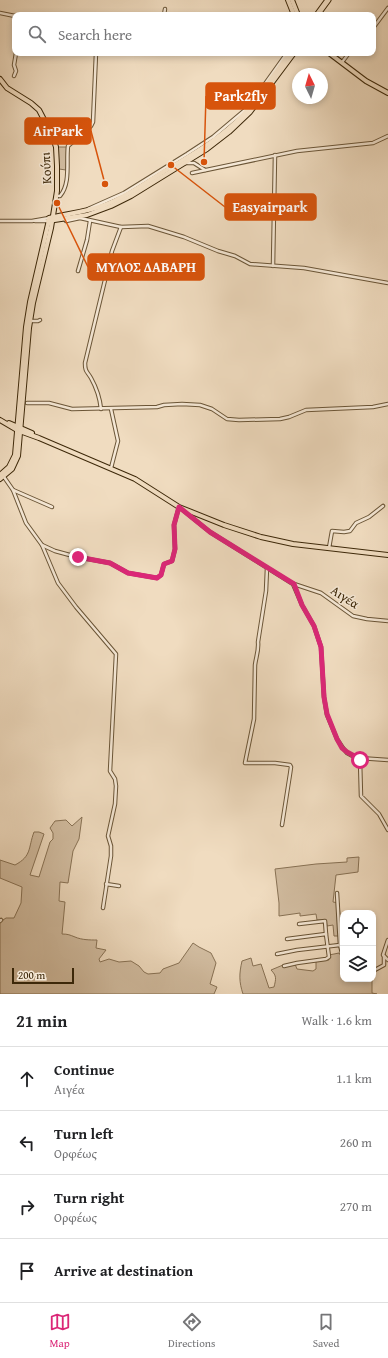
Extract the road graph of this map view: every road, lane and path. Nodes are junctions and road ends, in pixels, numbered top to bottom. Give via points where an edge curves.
1 (288, 0) edge
2 (292, 0) edge
3 (328, 0) edge
4 (331, 0) edge
5 (388, 8) edge
6 (165, 9) dead end
7 (164, 12) edge
8 (293, 12) edge
9 (297, 12) edge
10 (319, 12) edge
11 (323, 12) edge
12 (0, 13) edge
13 (12, 15) edge
14 (376, 24) edge
15 (15, 56) edge
16 (96, 56) edge
17 (286, 56) edge
18 (286, 56) edge
19 (292, 56) edge
20 (332, 56) edge
21 (336, 56) edge
22 (346, 56) edge
23 (343, 61) junction
24 (14, 76) dead end
25 (0, 79) edge
26 (366, 81) junction
27 (388, 93) edge
28 (388, 136) edge
29 (275, 155) junction
30 (192, 157) junction
31 (184, 164) junction
32 (198, 166) junction
33 (205, 170) junction
34 (192, 173) dead end
35 (56, 196) junction
36 (86, 211) junction
37 (65, 219) junction
38 (52, 220) junction
39 (0, 221) edge
40 (90, 221) junction
41 (121, 227) junction
42 (273, 266) junction
43 (78, 271) dead end
44 (388, 283) edge
45 (40, 320) dead end
46 (30, 321) junction
47 (28, 402) dead end
48 (388, 404) edge
49 (101, 409) junction
50 (111, 409) junction
51 (0, 420) edge
52 (19, 429) junction
53 (111, 468) junction
54 (1, 477) edge
55 (13, 490) junction
56 (52, 506) dead end
57 (383, 506) dead end
58 (179, 507) junction
59 (42, 545) junction
60 (329, 548) junction
61 (388, 555) edge
62 (267, 568) junction
63 (294, 584) junction
64 (299, 586) junction
65 (296, 589) junction
66 (388, 621) edge
67 (358, 758) junction
68 (388, 760) edge
69 (282, 825) dead end
70 (388, 830) edge
71 (106, 884) junction
72 (119, 886) dead end
73 (337, 893) dead end
74 (103, 908) dead end
75 (299, 924) dead end
76 (326, 934) junction
77 (287, 939) dead end
78 (388, 940) edge
79 (340, 945) joint
80 (327, 946) junction
81 (277, 954) dead end
82 (383, 955) junction
83 (388, 960) edge
84 (284, 966) dead end
85 (376, 969) edge

1 - 8 main road
2 - 9 main road
3 - 10 highway
4 - 11 highway
5 - 14 street
6 - 7 street
12 - 13 street
15 - 24 street
16 - 35 street via 93,122 68,146 65,187 60,196
17 - 30 main road via 242,116
18 - 36 street via 251,103 222,130 124,193
19 - 30 main road via 250,112 222,138
20 - 26 main road
21 - 23 main road
22 - 23 street
23 - 26 main road
25 - 35 main road, Κούπι via 7,88 39,110 52,135 57,158
26 - 27 main road
28 - 29 street via 368,144
29 - 33 street
29 - 42 street
30 - 31 main road
30 - 32 street
30 - 36 main road via 117,200
31 - 32 street
31 - 37 main road via 111,206
32 - 33 street
33 - 34 street
35 - 38 main road, Κούπι
36 - 38 main road
37 - 38 main road
37 - 40 street via 66,222 80,218
38 - 39 street
38 - 46 main road
38 - 52 main road via 28,312
40 - 41 street
40 - 43 street
41 - 42 street via 154,227 235,256 250,264
41 - 49 street via 112,250 85,363 86,371 99,397
42 - 44 street via 304,268
45 - 46 street
46 - 52 main road
47 - 49 street via 49,403 72,410
48 - 50 street via 306,410 280,419 239,420 227,419 200,405
49 - 50 street
50 - 53 street via 118,441
51 - 52 main road
52 - 53 main road
52 - 54 main road via 14,458
53 - 58 main road via 143,483
54 - 55 street
55 - 56 street
55 - 59 street via 26,523
57 - 60 street via 356,523 350,531 332,530
58 - 59 street via 174,525 175,549 172,561 164,564 161,575 157,578 128,573 110,563 55,551
58 - 60 main road via 262,537
58 - 62 street, Αιγέα via 210,532
59 - 71 street via 58,583 116,654 110,771 116,786 108,836 111,849
60 - 61 main road
62 - 63 street, Αιγέα
62 - 69 street via 259,649 255,665 254,719 246,763 290,765
63 - 64 street, Αιγέα
63 - 65 street
64 - 65 street
64 - 66 street, Αιγέα via 321,593 353,616
65 - 67 street via 321,647 327,714 342,748
67 - 68 street
67 - 70 street via 361,765 361,796 379,814
71 - 72 street
71 - 74 street
73 - 79 street
75 - 76 street via 325,921
76 - 77 street
76 - 80 street
78 - 82 street
79 - 80 street
80 - 81 street
80 - 84 street via 328,959
82 - 83 street
82 - 85 street via 384,965

